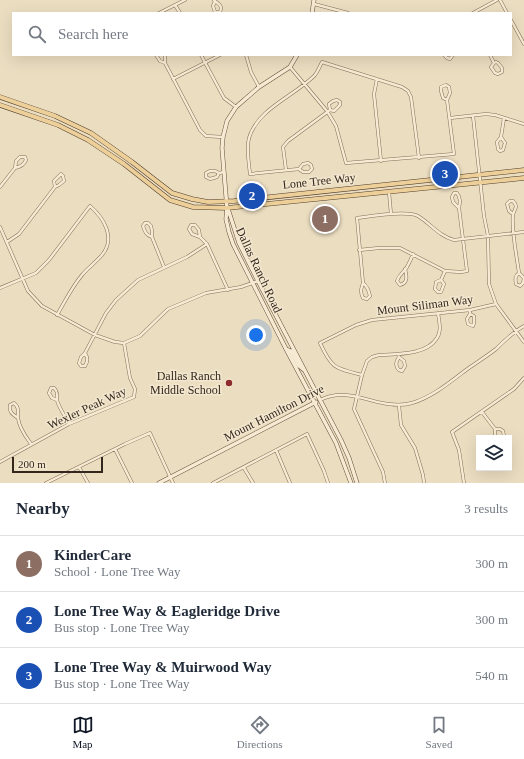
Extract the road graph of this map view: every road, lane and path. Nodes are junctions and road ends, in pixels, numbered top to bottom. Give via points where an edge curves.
1 (184, 0) edge
2 (499, 0) edge
3 (314, 2) edge
4 (175, 5) junction
5 (161, 12) edge
6 (179, 12) edge
7 (312, 12) edge
8 (345, 12) edge
9 (475, 12) edge
10 (506, 12) edge
11 (512, 22) edge
12 (524, 44) edge
13 (157, 56) edge
14 (164, 56) edge
15 (201, 56) edge
16 (218, 56) edge
17 (246, 56) edge
18 (296, 56) edge
19 (490, 56) edge
20 (165, 63) junction
21 (204, 63) junction
22 (494, 63) junction
23 (290, 67) junction
24 (173, 79) junction
25 (377, 79) junction
26 (305, 84) junction
27 (259, 87) junction
28 (0, 97) edge
29 (447, 100) junction
30 (0, 105) edge
31 (236, 106) junction
32 (329, 110) junction
33 (473, 116) junction
34 (450, 118) junction
35 (504, 118) junction
36 (524, 124) edge
37 (501, 136) junction
38 (223, 137) junction
39 (419, 158) junction
40 (382, 161) junction
41 (15, 168) junction
42 (299, 169) junction
43 (286, 170) junction
44 (524, 170) edge
45 (224, 172) junction
46 (219, 173) junction
47 (479, 174) junction
48 (524, 178) edge
49 (480, 182) junction
50 (0, 187) edge
51 (55, 187) junction
52 (337, 190) junction
53 (389, 191) junction
54 (308, 200) junction
55 (227, 201) junction
56 (227, 208) junction
57 (459, 208) junction
58 (392, 214) junction
59 (513, 214) junction
60 (0, 227) edge
61 (524, 232) edge
62 (514, 233) junction
63 (488, 236) junction
64 (152, 237) junction
65 (200, 237) junction
66 (463, 238) junction
67 (7, 242) junction
68 (207, 244) junction
69 (359, 250) junction
70 (413, 254) junction
71 (164, 267) junction
72 (405, 269) junction
73 (444, 271) junction
74 (519, 273) junction
75 (22, 279) junction
76 (441, 280) junction
77 (258, 281) junction
78 (253, 283) junction
79 (363, 283) junction
80 (0, 288) edge
81 (228, 290) junction
82 (496, 304) junction
83 (470, 310) junction
84 (438, 313) junction
85 (470, 314) junction
86 (57, 315) junction
87 (524, 326) edge
88 (515, 331) junction
89 (95, 335) junction
90 (524, 342) edge
91 (124, 343) junction
92 (286, 349) junction
93 (85, 353) junction
94 (399, 355) junction
95 (306, 372) junction
96 (362, 375) junction
97 (524, 378) edge
98 (357, 397) junction
99 (57, 400) junction
100 (320, 400) junction
101 (315, 403) junction
102 (400, 406) junction
103 (482, 412) junction
104 (18, 418) junction
105 (69, 424) junction
106 (495, 429) junction
107 (495, 435) edge
108 (504, 435) edge
109 (31, 444) junction
110 (115, 449) junction
111 (276, 450) junction
112 (0, 462) edge
113 (79, 467) junction
114 (244, 468) junction
115 (170, 478) junction
116 (46, 483) edge
117 (88, 483) edge
118 (132, 483) edge
119 (158, 483) edge
120 (172, 483) edge
121 (213, 483) edge
122 (253, 483) edge
123 (290, 483) edge
124 (328, 483) edge
125 (351, 483) edge
126 (357, 483) edge
127 (385, 483) edge
128 (424, 483) edge
129 (464, 483) edge

1 - 4 street
2 - 9 street
2 - 10 street
3 - 7 street
3 - 8 street
4 - 5 street
4 - 6 street
11 - 12 street
13 - 20 street
14 - 20 street
15 - 21 street
16 - 21 street
17 - 27 street via 250,72
18 - 23 street
19 - 22 street
20 - 24 street
21 - 24 street
21 - 31 street via 224,98
22 - 22 street via 491,67 495,73 500,74 502,68 498,63
23 - 26 street
23 - 27 street
24 - 38 street via 200,130 206,136
25 - 26 street via 322,62 316,74
25 - 39 street via 408,91
25 - 40 street via 374,94
26 - 32 street
26 - 43 street via 262,115 248,139 250,174
27 - 31 street
28 - 55 main road, Lone Tree Way via 55,116 91,133 172,193 208,202
29 - 29 street via 450,93 446,85 441,87 441,91 443,98
29 - 34 street
30 - 56 main road, Lone Tree Way via 58,125 88,140 170,200 193,207
31 - 38 street via 227,121
32 - 32 street via 334,110 340,102 337,100 329,104
32 - 40 street via 346,164
32 - 43 street via 283,147
33 - 34 street
33 - 35 street via 486,114
33 - 47 street
34 - 39 street via 454,154
35 - 36 street
35 - 37 street
37 - 37 street via 498,142 500,151 503,150 505,143
38 - 45 street
39 - 40 street
41 - 41 street via 25,164 25,157 20,157 16,161
41 - 50 street
42 - 42 street via 303,172 312,169 308,163
42 - 43 street
44 - 47 main road, Lone Tree Way
45 - 46 street
45 - 55 street
46 - 46 street via 210,170 206,177 214,178
47 - 49 street
47 - 52 main road, Lone Tree Way
48 - 49 main road, Lone Tree Way
49 - 53 main road, Lone Tree Way
49 - 63 street
51 - 51 street via 64,181 60,174 54,181
51 - 67 street via 19,234
52 - 54 main road via 313,195
52 - 55 main road, Lone Tree Way
53 - 54 main road, Lone Tree Way
53 - 58 street
54 - 56 main road, Lone Tree Way
55 - 56 street
56 - 77 street, Dallas Ranch Road via 239,243
56 - 78 street, Dallas Ranch Road via 226,219 233,244
57 - 57 street via 459,196 454,193 452,197
57 - 66 street
58 - 66 street via 417,215 446,238
58 - 69 street via 357,218
59 - 59 street via 516,204 510,201 507,204
59 - 62 street
60 - 67 street
61 - 62 street
62 - 63 street
62 - 74 street
63 - 66 street
63 - 82 street via 489,284
64 - 64 street via 152,230 145,223 144,231
64 - 71 street
65 - 65 street via 199,230 195,225 191,225 189,229 192,234
65 - 68 street
66 - 73 street via 467,271
67 - 75 street
68 - 71 street via 187,257
68 - 81 street
69 - 70 street via 400,248
69 - 79 street
70 - 72 street
70 - 73 street
71 - 89 street via 138,280 116,300
72 - 72 street via 398,277 400,285 407,280
73 - 76 street
74 - 74 street via 515,279 516,284 520,286 524,278
75 - 80 street
75 - 86 street via 28,291 42,306
75 - 86 street via 36,274 90,206 98,213 109,234 107,245 103,254 72,288
76 - 76 street via 436,282 438,292 444,288
77 - 78 street
77 - 95 street, Dallas Ranch Road
78 - 81 street
78 - 92 street, Dallas Ranch Road
79 - 79 street via 361,294 367,299 370,296 369,290
81 - 91 street via 206,294 168,309 140,336
82 - 83 street, Mount Siliman Way
82 - 88 street
83 - 84 street, Mount Siliman Way
83 - 85 street
84 - 94 street via 438,338 425,350
84 - 96 street, Mount Siliman Way via 372,320 320,343 326,358 333,366
85 - 85 street via 468,324 473,326 474,316
86 - 89 street
87 - 88 street, Mount Hamilton Drive
88 - 90 street
88 - 102 street, Mount Hamilton Drive via 439,390 425,398
89 - 91 street
89 - 93 street
91 - 105 street, Wexler Peak Way via 130,378 135,389 134,397
92 - 95 street via 291,351 299,366
92 - 101 street, Dallas Ranch Road
93 - 93 street via 80,357 81,366 85,366 87,361 88,356
94 - 94 street via 397,368 402,370 405,366
94 - 96 street via 372,357 366,361
95 - 100 street, Dallas Ranch Road
96 - 98 street
97 - 103 street via 514,389
98 - 100 street, Mount Hamilton Drive via 333,394
98 - 102 street, Mount Hamilton Drive
98 - 127 street via 354,409 383,472
99 - 99 street via 56,390 51,388 52,398
99 - 105 street
100 - 101 street, Mount Hamilton Drive
100 - 126 street, Dallas Ranch Road via 341,440
101 - 115 street, Mount Hamilton Drive
101 - 125 street, Dallas Ranch Road via 336,443
102 - 128 street via 401,426 415,448
103 - 106 street
103 - 129 street via 452,432 459,450
104 - 104 street via 18,411 14,403 9,409
104 - 109 street via 22,431
105 - 109 street, Wexler Peak Way
106 - 107 street
106 - 108 street via 503,431
109 - 112 street, Wexler Peak Way
110 - 113 street
110 - 115 street via 150,433
110 - 118 street
111 - 114 street
111 - 123 street
111 - 124 street via 307,434
113 - 116 street
113 - 117 street
114 - 121 street
114 - 122 street
115 - 119 street, Mount Hamilton Drive
115 - 120 street

